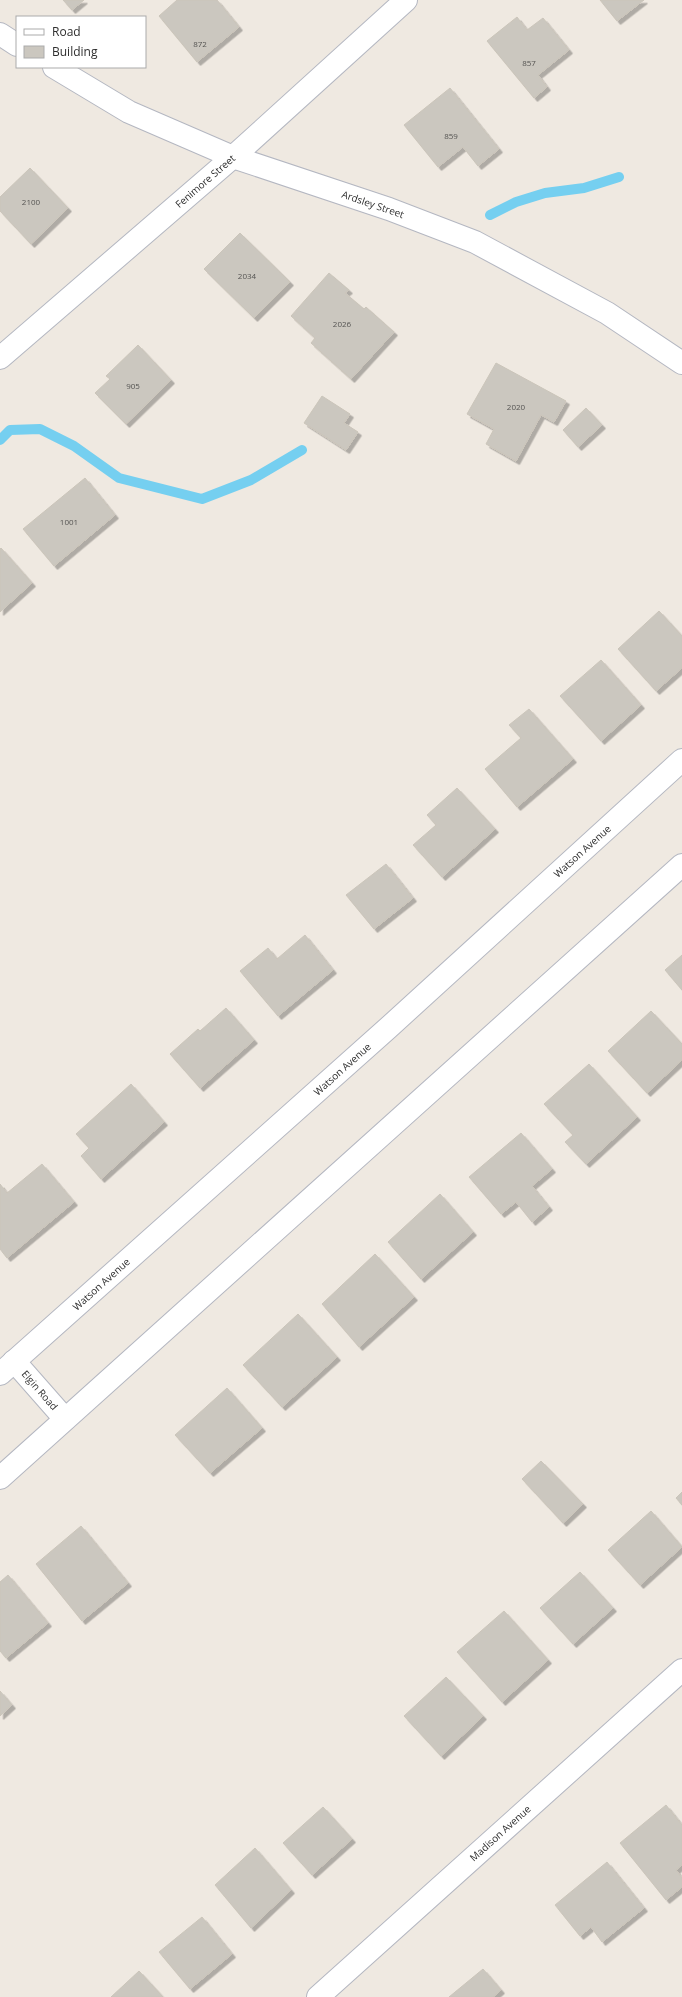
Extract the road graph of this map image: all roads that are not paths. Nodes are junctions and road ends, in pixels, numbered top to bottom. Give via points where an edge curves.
1 (406, 0) edge
2 (0, 34) edge
3 (16, 44) edge
4 (56, 68) edge
5 (234, 157) junction
6 (0, 358) edge
7 (682, 363) edge
8 (682, 760) edge
9 (682, 865) edge
10 (7, 1368) edge
11 (65, 1419) junction
12 (0, 1478) edge
13 (682, 1670) edge
14 (318, 1997) edge

1 - 5 street, Fenimore Street
2 - 3 street
4 - 5 street, Ardsley Street via 130,112
5 - 6 street, Fenimore Street
5 - 7 street, Ardsley Street via 388,209 475,242 607,314
8 - 10 street, Watson Avenue
9 - 11 street
10 - 11 street, Elgin Road
11 - 12 street
13 - 14 street, Madison Avenue

